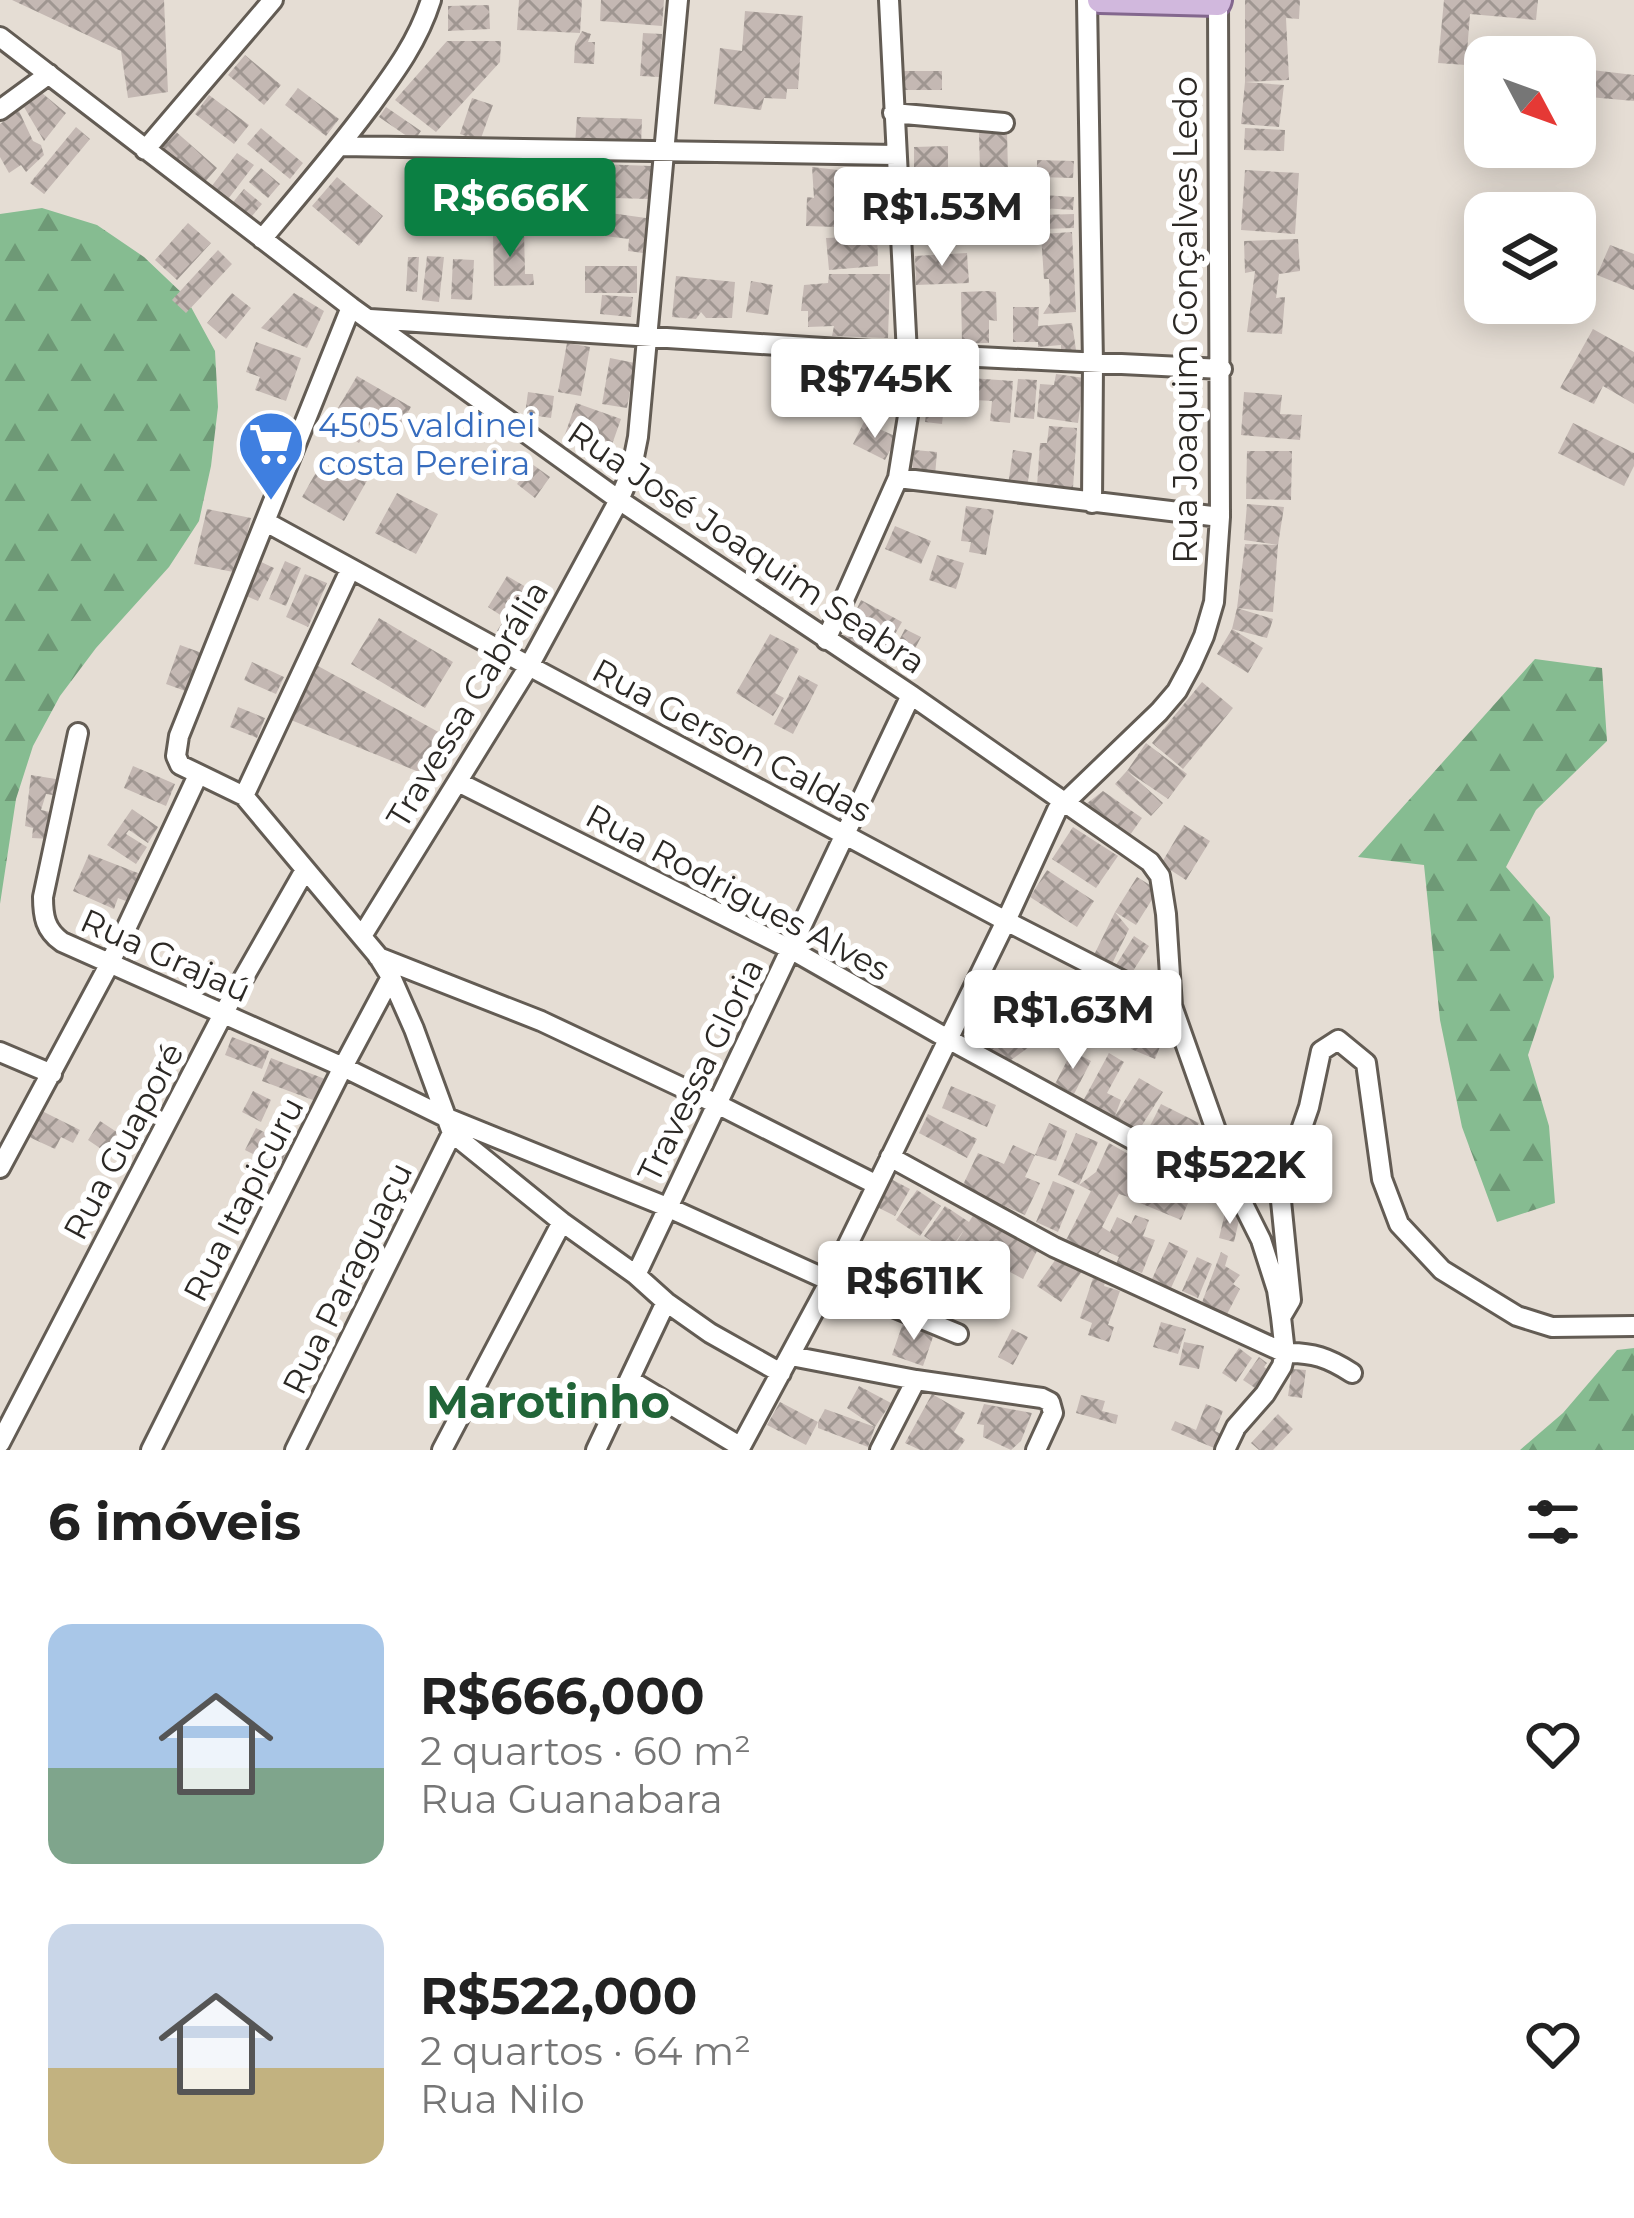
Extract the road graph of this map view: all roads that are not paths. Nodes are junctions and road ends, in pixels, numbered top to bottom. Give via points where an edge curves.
1 (273, 0) edge
2 (431, 0) edge
3 (678, 0) edge
4 (889, 0) edge
5 (1087, 0) edge
6 (1100, 0) edge
7 (1218, 2) edge
8 (0, 37) edge
9 (49, 74) junction
10 (0, 110) edge
11 (893, 113) junction
12 (1004, 123) dead end
13 (341, 146) junction
14 (145, 150) junction
15 (663, 151) junction
16 (896, 154) junction
17 (262, 239) junction
18 (359, 313) junction
19 (647, 337) junction
20 (912, 354) junction
21 (1093, 364) junction
22 (1222, 370) junction
23 (898, 478) junction
24 (619, 500) junction
25 (1092, 502) junction
26 (1220, 518) junction
27 (266, 522) junction
28 (350, 570) junction
29 (826, 640) junction
30 (529, 666) junction
31 (911, 695) junction
32 (78, 733) dead end
33 (198, 775) junction
34 (458, 782) junction
35 (244, 796) junction
36 (1064, 801) junction
37 (845, 835) junction
38 (305, 870) junction
39 (1006, 921) junction
40 (362, 936) junction
41 (792, 950) junction
42 (378, 956) junction
43 (110, 964) junction
44 (391, 977) junction
45 (1172, 1006) junction
46 (223, 1015) junction
47 (948, 1039) junction
48 (0, 1052) edge
49 (343, 1067) junction
50 (52, 1074) junction
51 (718, 1104) junction
52 (448, 1125) junction
53 (890, 1157) junction
54 (0, 1168) edge
55 (875, 1184) junction
56 (1240, 1198) junction
57 (667, 1208) junction
58 (562, 1222) junction
59 (636, 1275) junction
60 (830, 1281) junction
61 (666, 1303) junction
62 (1281, 1317) junction
63 (1634, 1326) edge
64 (958, 1334) dead end
65 (1285, 1353) junction
66 (786, 1365) junction
67 (1352, 1373) dead end
68 (630, 1380) junction
69 (916, 1380) junction
70 (0, 1443) edge
71 (740, 1448) edge
72 (1228, 1449) edge
73 (151, 1450) edge
74 (295, 1450) edge
75 (442, 1450) edge
76 (596, 1450) edge
77 (880, 1450) edge
78 (1036, 1450) edge

1 - 14 street
2 - 13 street via 408,55
3 - 15 street, Travessa Cabrália
4 - 11 street
5 - 21 street
6 - 7 main road
7 - 22 street, Rua Joaquim Gonçalves Ledo
8 - 9 street, Rua José Joaquim Seabra
9 - 10 street
9 - 14 street, Rua José Joaquim Seabra
11 - 12 street
11 - 16 street
13 - 15 street
13 - 17 street
14 - 17 street, Rua José Joaquim Seabra
15 - 16 street
15 - 19 street, Travessa Cabrália
16 - 20 street
17 - 18 street, Rua José Joaquim Seabra
18 - 19 street
18 - 24 street, Rua José Joaquim Seabra
18 - 27 street
19 - 20 street
19 - 24 street, Travessa Cabrália via 638,437
20 - 21 street
20 - 23 street
21 - 22 street
21 - 25 street
22 - 26 street, Rua Joaquim Gonçalves Ledo
23 - 25 street
23 - 29 street
24 - 29 street, Rua José Joaquim Seabra
24 - 30 street, Travessa Cabrália
25 - 26 street
26 - 36 street, Rua Joaquim Gonçalves Ledo via 1214,602 1177,691
27 - 28 street, Rua Gerson Caldas
27 - 33 street via 179,736 180,765
28 - 30 street, Rua Gerson Caldas
28 - 35 street
29 - 31 street, Rua José Joaquim Seabra
30 - 34 street, Travessa Cabrália
30 - 37 street, Rua Gerson Caldas
31 - 36 street, Rua José Joaquim Seabra
31 - 37 street, Travessa Gloria
32 - 43 street, Rua Grajaú via 43,912 55,937
33 - 35 street
33 - 43 street
34 - 40 street, Travessa Cabrália
34 - 41 street, Rua Rodrigues Alves
35 - 38 street
36 - 39 street, Rua Joaquim Gonçalves Ledo
36 - 45 street, Rua José Joaquim Seabra via 1160,876
37 - 39 street, Rua Gerson Caldas
37 - 41 street, Travessa Gloria
38 - 40 street
38 - 46 street, Rua Guaporé
39 - 45 street, Rua Gerson Caldas
39 - 47 street, Rua Joaquim Gonçalves Ledo
40 - 42 street
41 - 47 street, Rua Rodrigues Alves
41 - 51 street, Travessa Gloria
42 - 44 street
42 - 51 street
43 - 46 street, Rua Grajaú
43 - 50 street
44 - 49 street, Rua Itapicuru
44 - 52 street
45 - 56 street, Rua José Joaquim Seabra
46 - 49 street, Rua Grajaú
46 - 70 street, Rua Guaporé
47 - 53 street, Rua Joaquim Gonçalves Ledo
47 - 56 street, Rua Rodrigues Alves
48 - 50 street
49 - 52 street, Rua Grajaú
49 - 73 street, Rua Itapicuru
50 - 54 street
51 - 55 street
51 - 57 street, Travessa Gloria
52 - 57 street
52 - 58 street
52 - 74 street, Rua Paraguaçu
53 - 55 street, Rua Joaquim Gonçalves Ledo
53 - 65 street via 1054,1246
55 - 60 street, Rua Joaquim Gonçalves Ledo
56 - 62 street, Rua José Joaquim Seabra via 1261,1240
57 - 59 street, Travessa Gloria
57 - 60 street
58 - 59 street
58 - 75 street
59 - 61 street
60 - 64 street
60 - 66 street, Rua Joaquim Gonçalves Ledo
61 - 66 street via 710,1333
61 - 68 street
62 - 63 street via 1291,1300 1280,1191 1321,1051 1338,1040 1366,1064 1382,1179 1399,1224 1442,1270 1517,1316 1552,1327
62 - 65 street
65 - 67 street via 1330,1358
65 - 72 street
66 - 69 street
66 - 71 street, Rua Joaquim Gonçalves Ledo
68 - 71 street
68 - 76 street
69 - 77 street
69 - 78 street via 1050,1402

